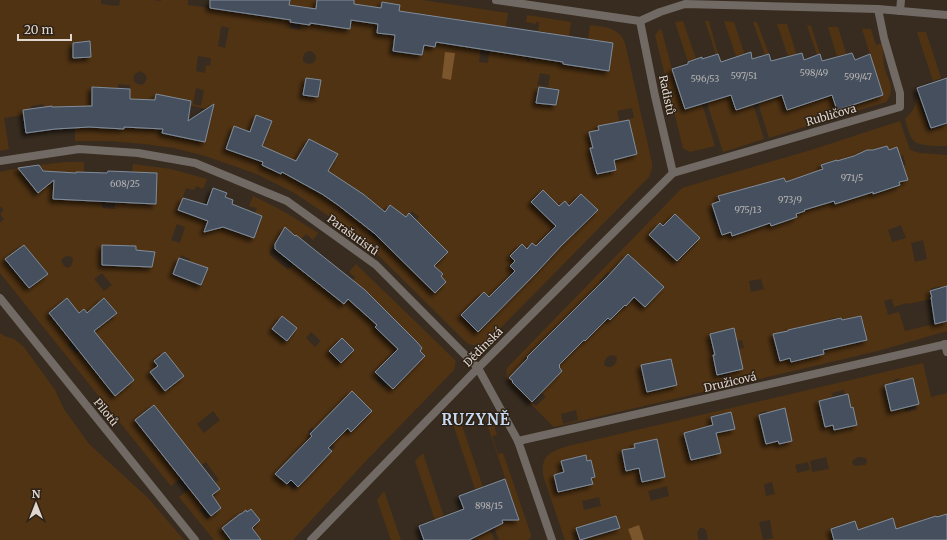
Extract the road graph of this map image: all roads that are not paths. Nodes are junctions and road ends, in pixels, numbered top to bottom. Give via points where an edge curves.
1 (496, 0) edge
2 (901, 0) edge
3 (878, 9) junction
4 (900, 11) junction
5 (947, 15) edge
6 (640, 21) junction
7 (0, 161) edge
8 (673, 173) junction
9 (0, 298) edge
10 (946, 347) edge
11 (478, 368) junction
12 (518, 441) junction
13 (195, 540) edge
14 (311, 540) edge
15 (552, 540) edge

1 - 6 street
2 - 4 street
3 - 4 street
3 - 6 street via 685,4
3 - 8 street, Rubličova via 900,93 900,107
4 - 5 street
6 - 8 street, Radistů
7 - 11 street, Parašutistů via 79,149 138,153 195,163 287,201 376,265
8 - 11 street, Dědinská
9 - 13 street, Pilotů
10 - 12 street, Družicová
11 - 12 street, Parašutistů
11 - 14 street, Dědinská
12 - 15 street, Parašutistů

